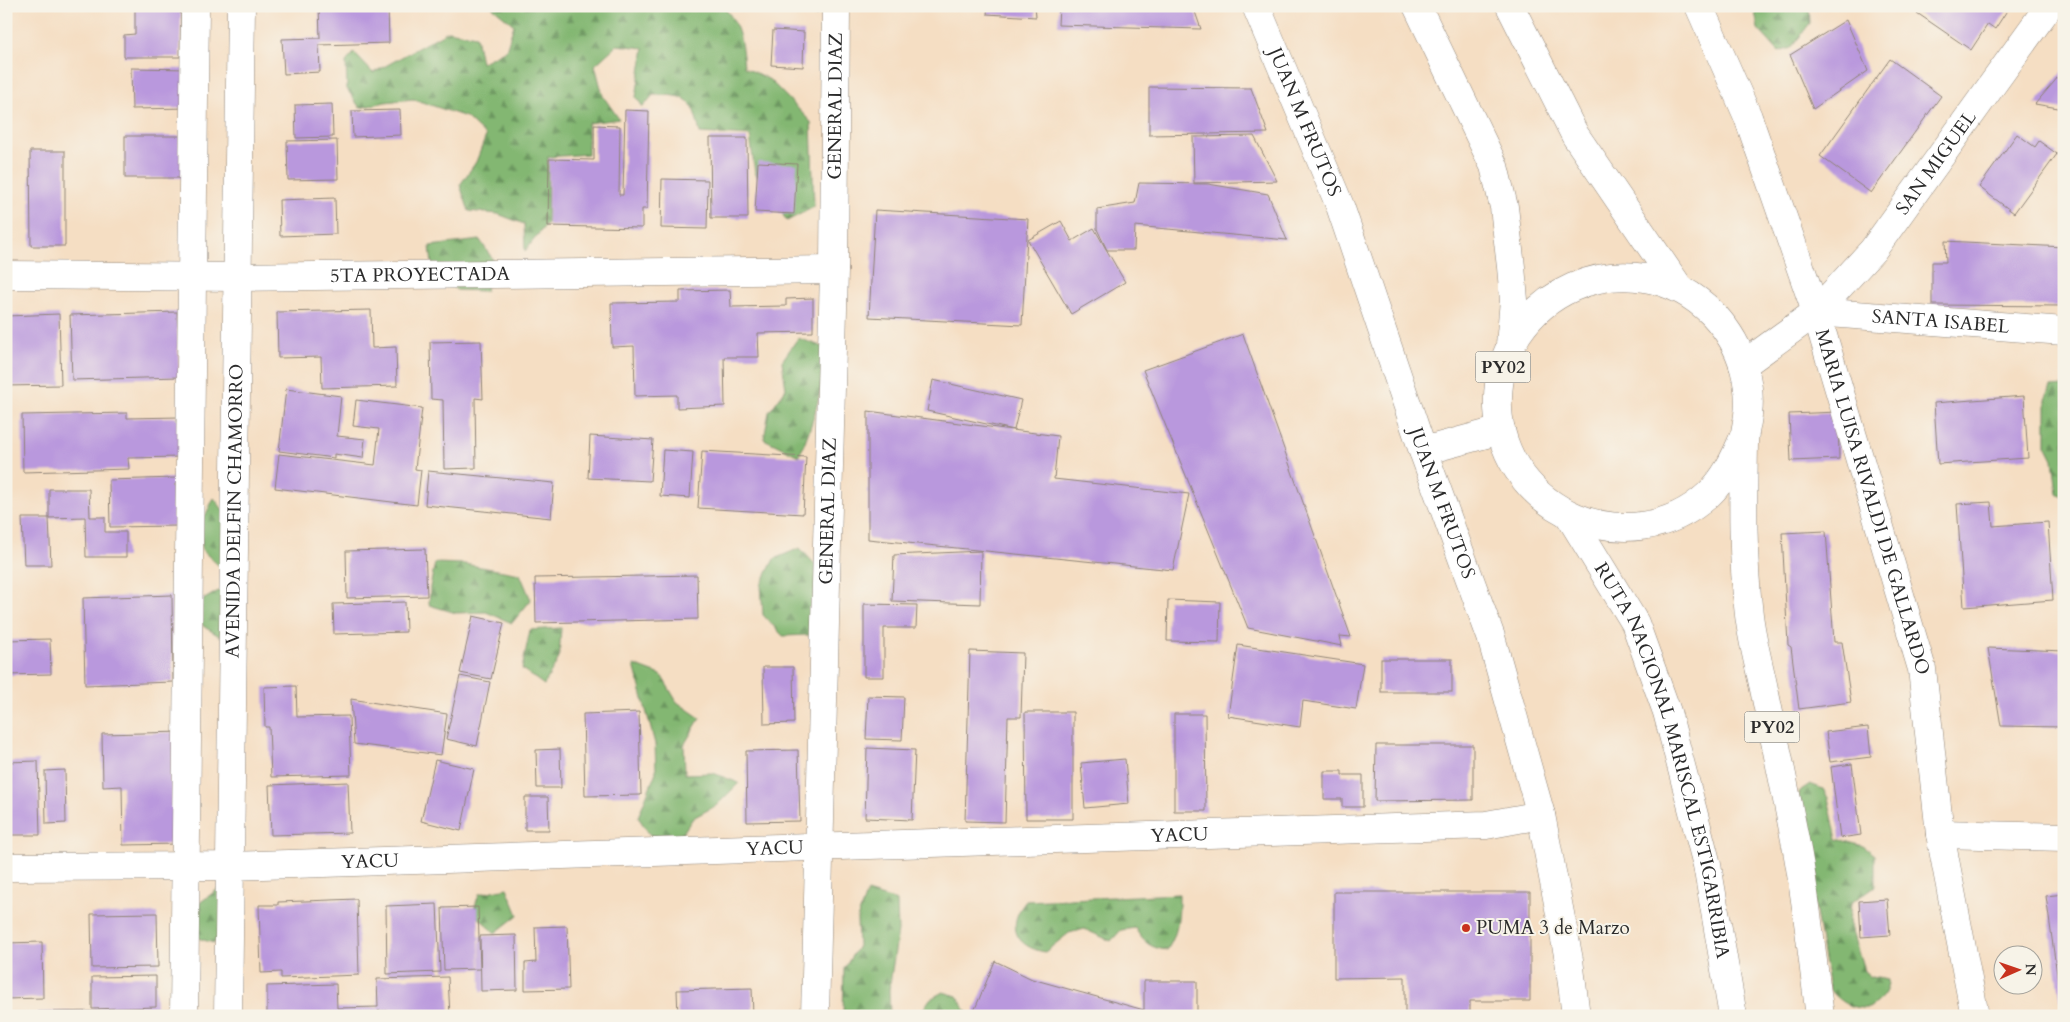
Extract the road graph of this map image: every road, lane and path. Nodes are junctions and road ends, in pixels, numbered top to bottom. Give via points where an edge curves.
1 (195, 6) edge
2 (241, 6) edge
3 (836, 6) edge
4 (1256, 6) edge
5 (1417, 6) edge
6 (1510, 6) edge
7 (1699, 6) edge
8 (2048, 6) edge
9 (834, 270) junction
10 (6, 275) edge
11 (191, 276) junction
12 (237, 277) junction
13 (1680, 289) junction
14 (1816, 312) junction
15 (2064, 331) edge
16 (1509, 350) junction
17 (1743, 365) junction
18 (1501, 430) junction
19 (1744, 436) junction
20 (1423, 451) junction
21 (1569, 514) junction
22 (1541, 815) junction
23 (1940, 834) junction
24 (2064, 837) edge
25 (820, 848) junction
26 (186, 865) junction
27 (229, 866) junction
28 (6, 867) edge
29 (184, 1016) edge
30 (228, 1016) edge
31 (815, 1016) edge
32 (1576, 1016) edge
33 (1732, 1016) edge
34 (1820, 1016) edge
35 (1975, 1016) edge

1 - 11 main road
2 - 12 main road, AVENIDA DELFIN CHAMORRO
3 - 9 main road, GENERAL DIAZ
4 - 20 main road, JUAN M FRUTOS via 1340,206
5 - 16 main road, PY02 via 1494,166 1504,207 1514,300
6 - 13 main road, PY02 via 1575,135
7 - 14 main road, MARIA LUISA RIVALDI DE GALLARDO via 1748,117
8 - 14 main road, SAN MIGUEL via 1873,250
9 - 12 main road, 5TA PROYECTADA
9 - 25 main road, GENERAL DIAZ
10 - 11 main road, 5TA PROYECTADA
11 - 12 main road, 5TA PROYECTADA
11 - 26 main road
12 - 27 main road, AVENIDA DELFIN CHAMORRO
13 - 16 main road, PY02 via 1641,277 1601,278 1582,283 1546,303
13 - 17 main road, PY02 via 1719,321
14 - 15 main road, SANTA ISABEL
14 - 17 main road, SAN MIGUEL
14 - 23 main road, MARIA LUISA RIVALDI DE GALLARDO via 1922,669
16 - 18 main road, PY02 via 1499,389
17 - 19 main road, PY02 via 1748,388
18 - 20 main road
18 - 21 main road, PY02 via 1518,469 1531,487
19 - 21 main road, PY02 via 1735,458 1708,494 1669,519 1628,528 1606,526
19 - 34 main road, PY02 via 1743,539 1749,617 1797,849
20 - 22 main road, JUAN M FRUTOS via 1491,637
21 - 33 main road, RUTA NACIONAL MARISCAL ESTIGARRIBIA / PY02 via 1636,623 1667,712 1707,865
22 - 25 main road, YACU via 1486,826
22 - 32 main road, JUAN M FRUTOS via 1569,960
23 - 24 main road
23 - 35 main road, MARIA LUISA RIVALDI DE GALLARDO
25 - 27 main road, YACU
25 - 31 main road, GENERAL DIAZ
26 - 27 main road, YACU
26 - 28 main road, YACU
26 - 29 main road
27 - 30 main road, AVENIDA DELFIN CHAMORRO

